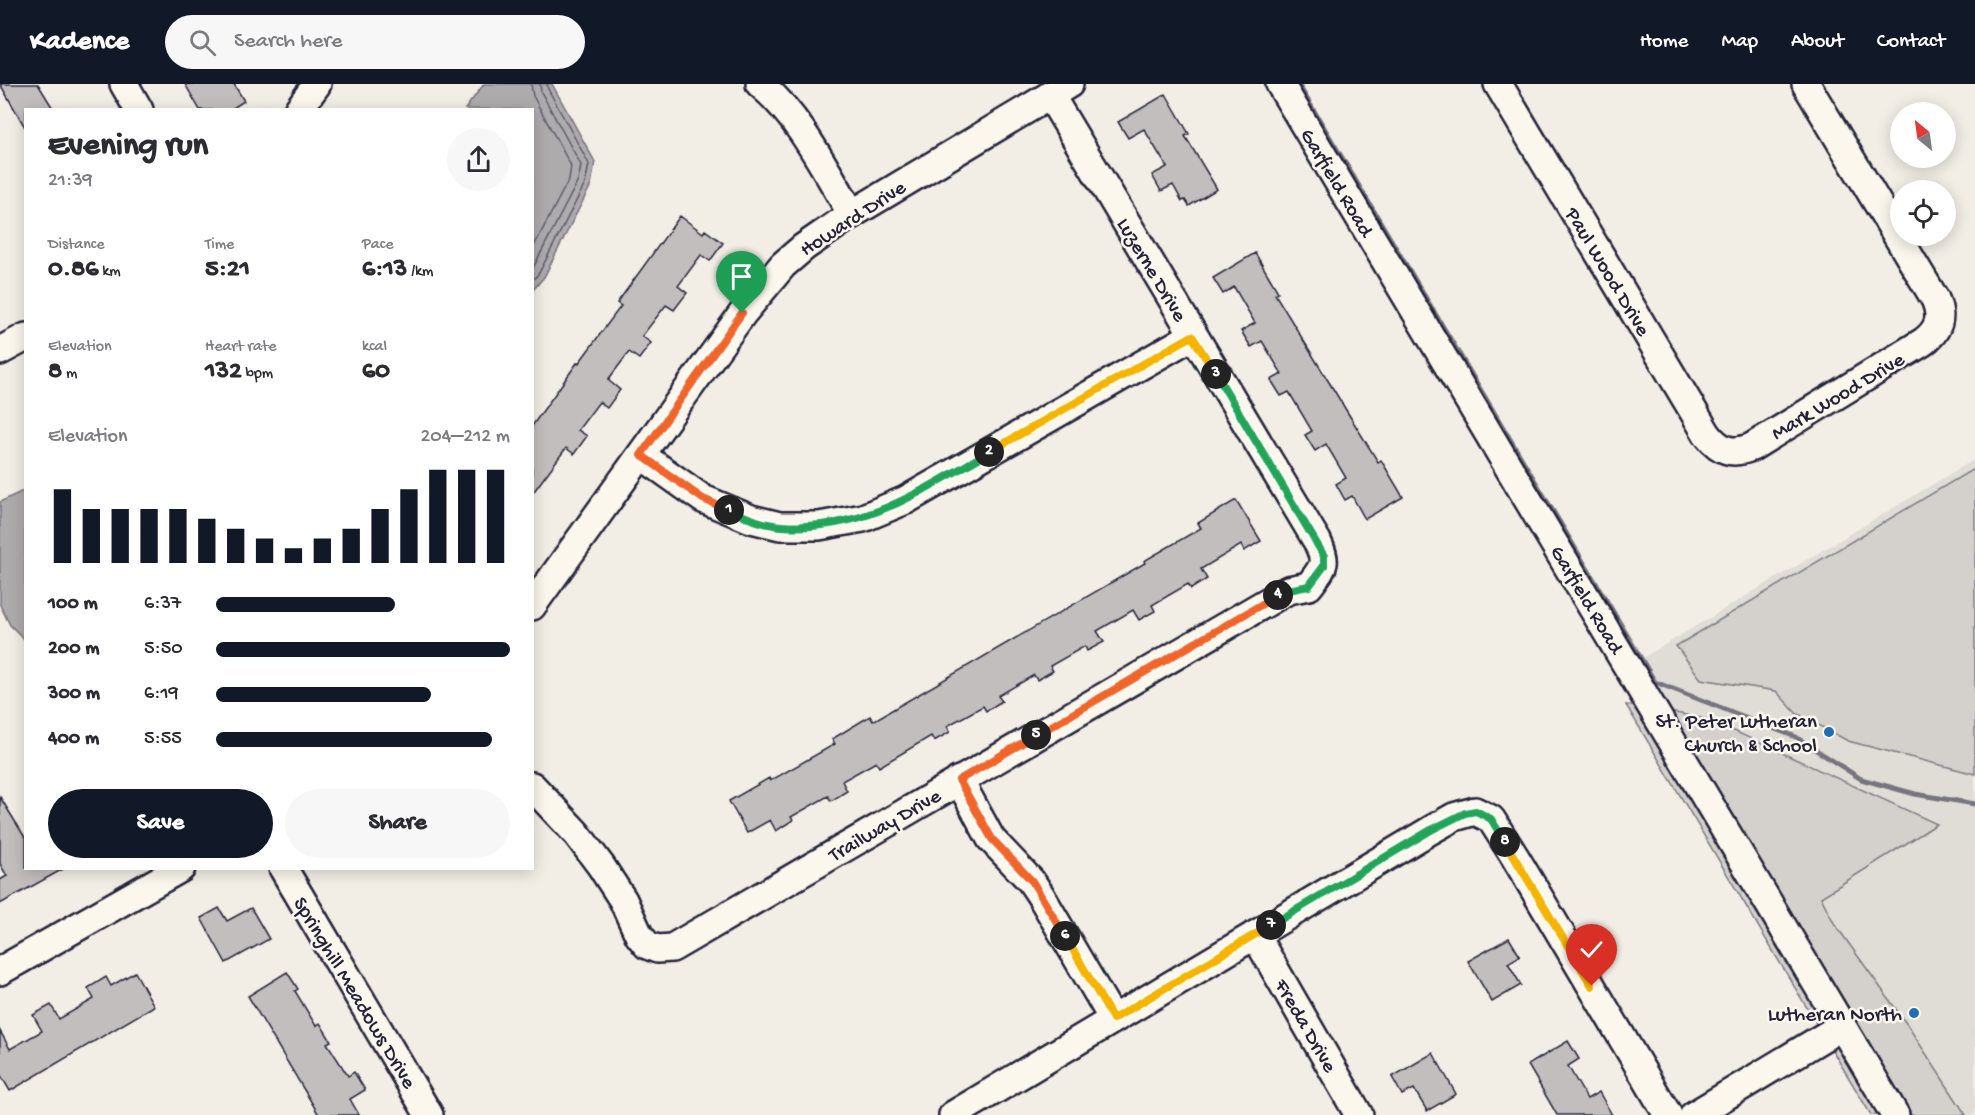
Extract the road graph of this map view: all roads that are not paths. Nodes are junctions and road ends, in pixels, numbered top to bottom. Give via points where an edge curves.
1 (124, 84) edge
2 (317, 84) edge
3 (760, 84) edge
4 (1280, 84) edge
5 (1498, 84) edge
6 (1806, 84) edge
7 (1060, 90) edge
8 (138, 108) edge
9 (299, 108) edge
10 (852, 214) junction
11 (1192, 336) junction
12 (24, 338) edge
13 (0, 351) edge
14 (1727, 452) joint
15 (641, 455) junction
16 (1324, 566) joint
17 (534, 603) edge
18 (959, 780) junction
19 (534, 788) edge
20 (177, 870) edge
21 (284, 870) edge
22 (1255, 935) junction
23 (0, 971) edge
24 (1113, 1019) junction
25 (1842, 1026) junction
26 (429, 1115) edge
27 (952, 1115) edge
28 (1359, 1115) edge
29 (1668, 1115) edge
30 (1694, 1115) edge
31 (1895, 1115) edge

1 - 8 street
2 - 9 street
3 - 10 street via 800,130
4 - 25 street, Garfield Road
5 - 14 street, Paul Wood Drive via 1707,434
6 - 14 street, Mark Wood Drive via 1935,299 1939,323 1923,342 1752,447
7 - 10 street, Howard Drive
7 - 11 street, Luzerne Drive
10 - 15 street, Howard Drive via 804,247 762,288
11 - 15 street via 906,500 863,518 819,526 780,526 751,519 703,499
11 - 16 street, Luzerne Drive via 1317,541
12 - 13 street
15 - 17 street, Howard Drive
16 - 18 street, Trailway Drive via 1309,586 1288,590
18 - 19 street, Trailway Drive via 672,948 657,949 639,935 623,900 577,834
18 - 24 street via 992,839 1032,881
20 - 23 street
21 - 26 street, Springhill Meadows Drive
22 - 24 street
22 - 28 street, Freda Drive
22 - 29 street via 1446,821 1476,811 1491,819
24 - 27 street
25 - 30 street
25 - 31 street, Garfield Road

